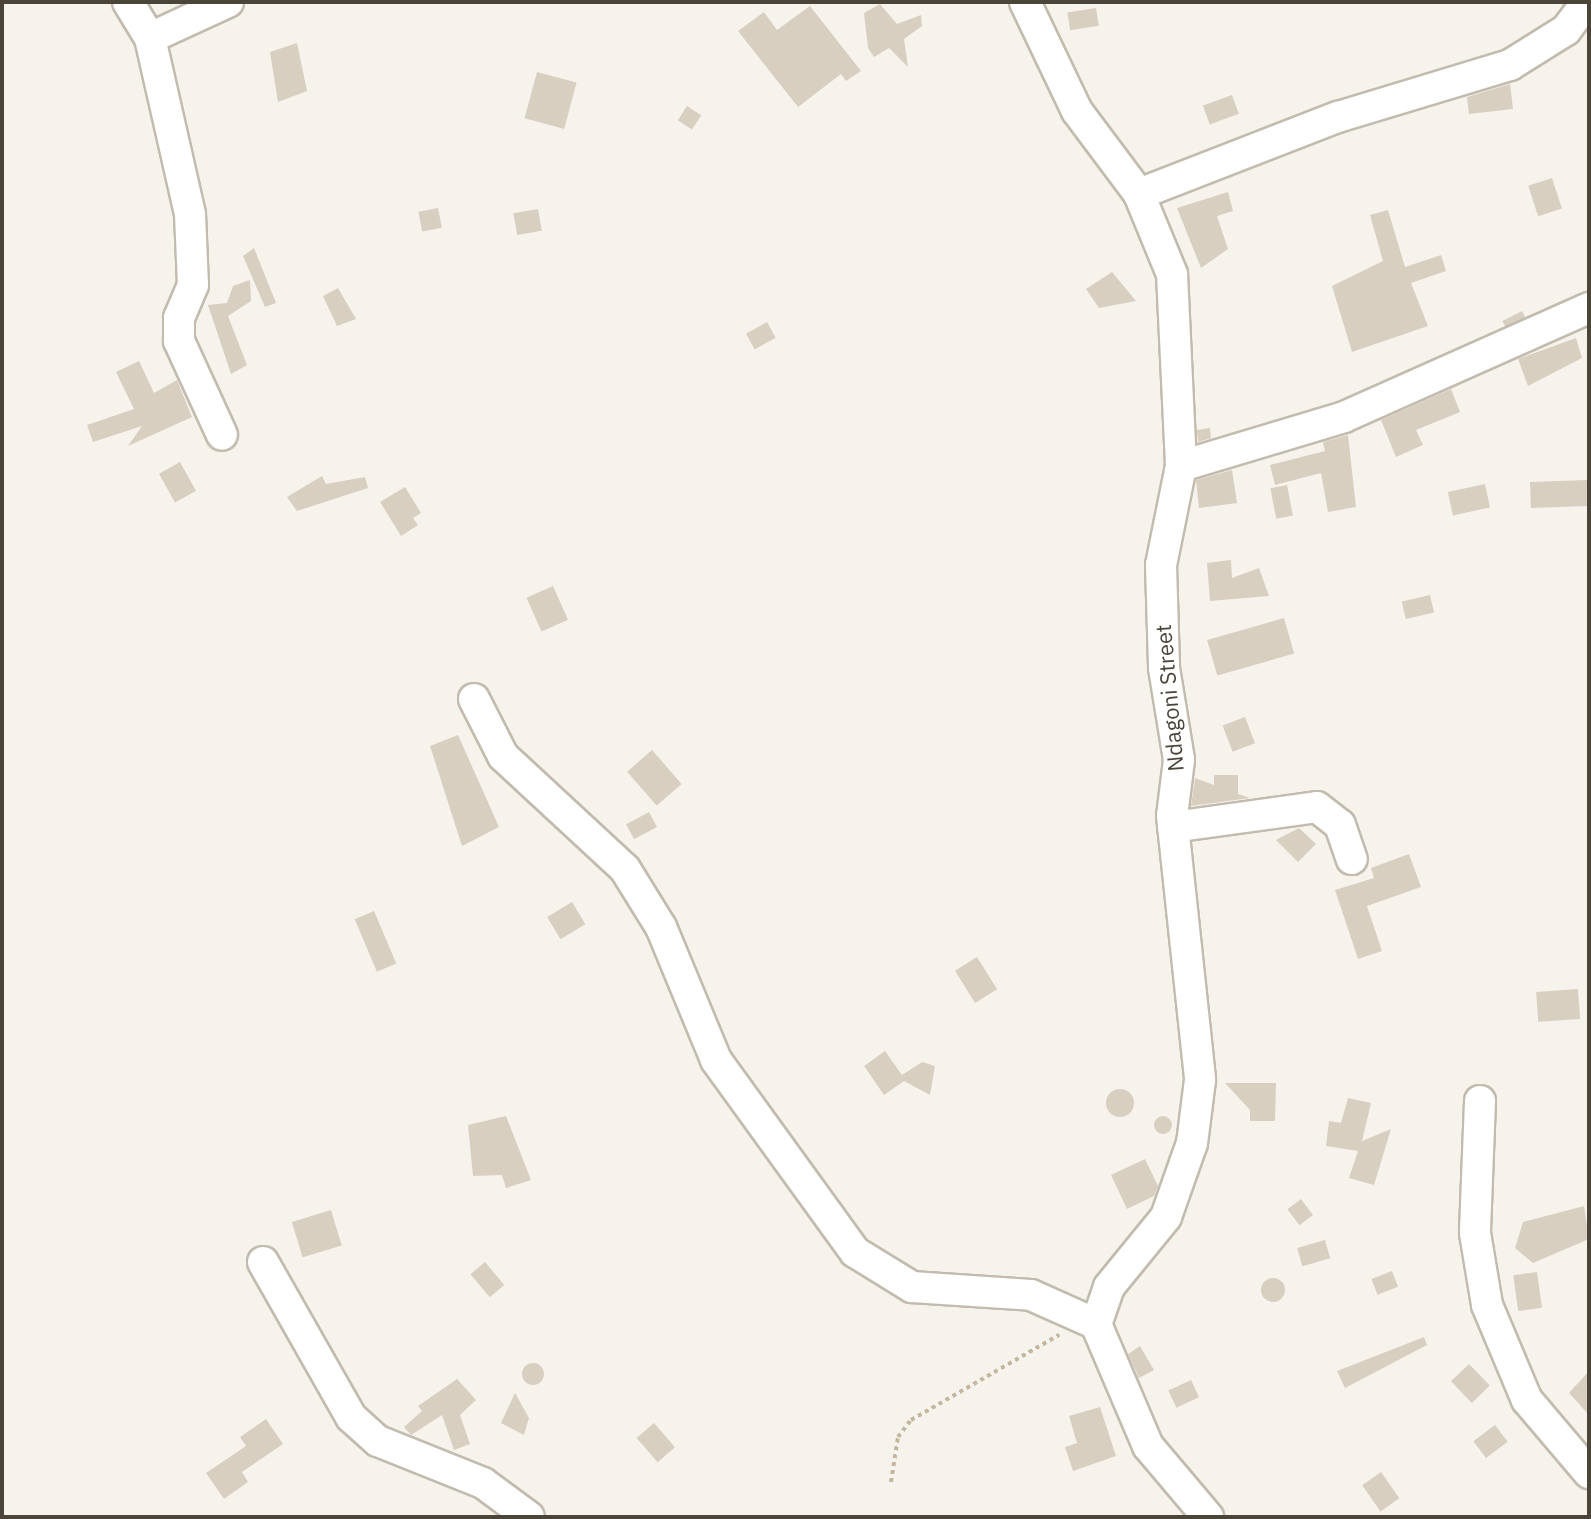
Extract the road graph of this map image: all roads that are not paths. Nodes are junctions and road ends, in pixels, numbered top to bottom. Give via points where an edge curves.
1 (128, 2) edge
2 (228, 2) edge
3 (1025, 2) edge
4 (1587, 2) edge
5 (150, 38) junction
6 (1139, 194) junction
7 (1589, 308) edge
8 (222, 435) dead end
9 (1181, 466) junction
10 (474, 699) dead end
11 (1173, 827) junction
12 (1352, 859) dead end
13 (1480, 1101) dead end
14 (263, 1262) dead end
15 (1087, 1321) junction
16 (1589, 1473) edge
17 (529, 1517) edge
18 (1208, 1517) edge

1 - 5 street
2 - 5 street
3 - 6 street, Ndagoni Street via 1077,111
4 - 6 street via 1566,30 1510,65 1362,108
5 - 8 street via 190,214 193,285 179,318 179,341
6 - 9 street, Ndagoni Street via 1172,274
7 - 9 street via 1344,417
9 - 11 street, Ndagoni Street via 1161,565 1164,668 1179,760
10 - 15 street via 503,756 625,869 661,927 716,1060 855,1252 912,1287 1031,1295
11 - 12 street via 1317,807 1340,825
11 - 15 street, Ndagoni Street via 1200,1080 1192,1143 1166,1217
13 - 16 street via 1475,1233 1487,1305 1527,1400
14 - 17 street via 351,1417 378,1441 483,1483
15 - 18 street via 1148,1446

